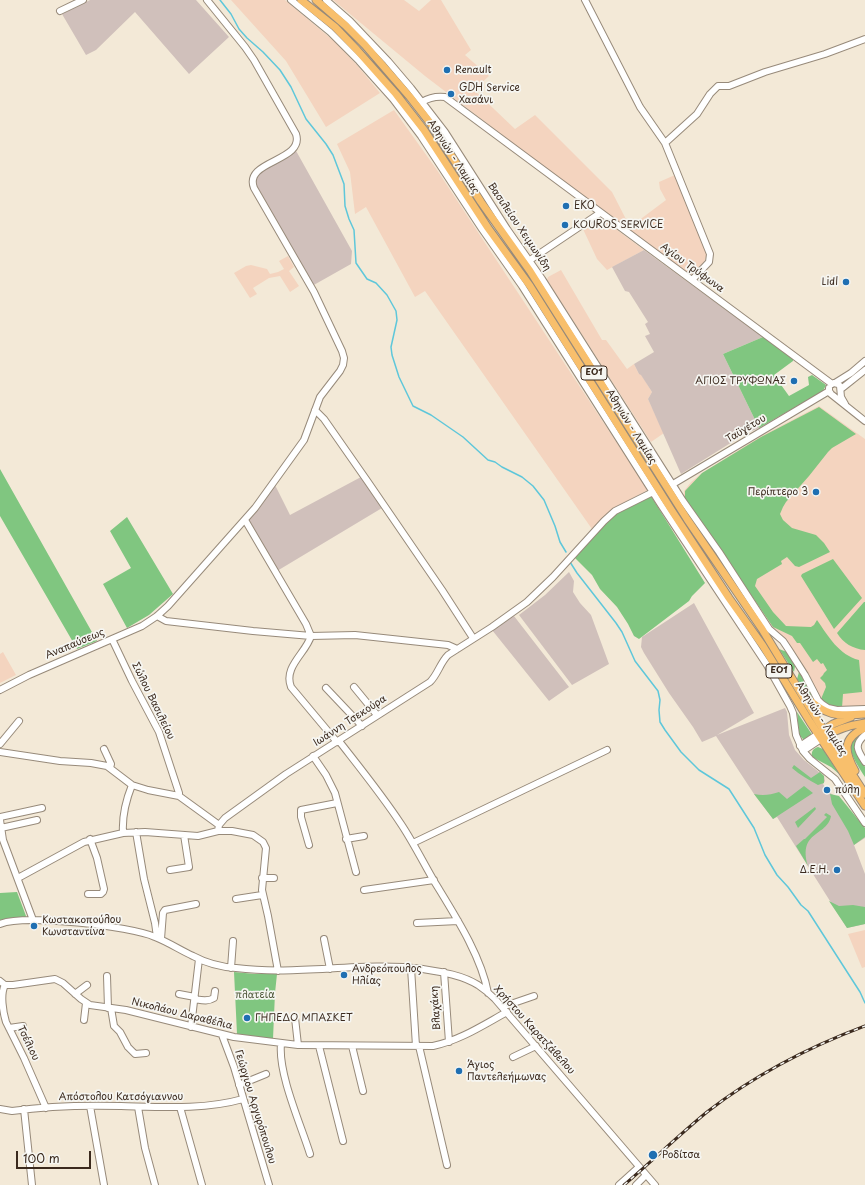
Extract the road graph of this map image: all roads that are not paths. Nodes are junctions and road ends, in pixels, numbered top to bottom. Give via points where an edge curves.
1 (83, 0) edge
2 (207, 0) edge
3 (291, 0) edge
4 (301, 0) edge
5 (316, 0) edge
6 (326, 0) edge
7 (585, 0) edge
8 (60, 11) dead end
9 (865, 39) edge
10 (422, 102) junction
11 (665, 143) junction
12 (600, 213) junction
13 (530, 260) junction
14 (692, 280) junction
15 (865, 361) edge
16 (865, 370) edge
17 (833, 383) junction
18 (841, 391) junction
19 (831, 393) junction
20 (848, 408) junction
21 (315, 410) junction
22 (865, 421) edge
23 (673, 484) junction
24 (653, 492) junction
25 (245, 520) junction
26 (157, 616) junction
27 (311, 636) junction
28 (473, 638) junction
29 (112, 639) junction
30 (457, 649) junction
31 (354, 687) dead end
32 (326, 688) dead end
33 (798, 689) junction
34 (0, 690) edge
35 (865, 709) edge
36 (865, 714) edge
37 (377, 715) junction
38 (19, 721) dead end
39 (865, 723) edge
40 (362, 726) junction
41 (865, 728) edge
42 (822, 734) junction
43 (865, 735) edge
44 (338, 741) junction
45 (0, 744) edge
46 (104, 748) dead end
47 (801, 748) junction
48 (607, 750) dead end
49 (0, 752) edge
50 (313, 756) junction
51 (865, 762) edge
52 (110, 768) junction
53 (132, 785) junction
54 (865, 786) edge
55 (865, 794) edge
56 (178, 796) junction
57 (337, 803) junction
58 (865, 806) edge
59 (42, 808) dead end
60 (0, 819) edge
61 (37, 820) dead end
62 (865, 823) edge
63 (1, 828) junction
64 (218, 828) junction
65 (136, 832) junction
66 (123, 833) junction
67 (184, 835) junction
68 (364, 836) dead end
69 (90, 839) junction
70 (346, 839) junction
71 (1, 840) edge
72 (413, 843) junction
73 (309, 845) dead end
74 (170, 870) dead end
75 (356, 872) dead end
76 (18, 878) junction
77 (262, 878) junction
78 (274, 878) dead end
79 (434, 880) junction
80 (364, 890) dead end
81 (88, 894) dead end
82 (262, 895) junction
83 (236, 899) dead end
84 (196, 904) dead end
85 (33, 920) junction
86 (458, 920) junction
87 (417, 923) dead end
88 (0, 924) edge
89 (159, 938) junction
90 (324, 939) dead end
91 (233, 941) dead end
92 (199, 959) junction
93 (231, 968) junction
94 (411, 968) junction
95 (330, 969) junction
96 (278, 971) junction
97 (444, 972) junction
98 (107, 976) dead end
99 (2, 982) edge
100 (87, 985) dead end
101 (215, 991) dead end
102 (488, 993) junction
103 (76, 994) junction
104 (179, 994) dead end
105 (534, 996) dead end
106 (194, 998) junction
107 (86, 1003) junction
108 (502, 1007) junction
109 (110, 1008) junction
110 (507, 1012) junction
111 (295, 1018) dead end
112 (84, 1020) dead end
113 (23, 1026) dead end
114 (191, 1027) junction
115 (9, 1028) junction
116 (222, 1035) junction
117 (449, 1042) junction
118 (281, 1044) junction
119 (298, 1045) junction
120 (319, 1046) junction
121 (352, 1046) junction
122 (418, 1046) junction
123 (536, 1046) junction
124 (146, 1053) dead end
125 (513, 1057) dead end
126 (266, 1074) dead end
127 (239, 1085) junction
128 (363, 1091) dead end
129 (243, 1099) junction
130 (90, 1106) junction
131 (138, 1107) junction
132 (180, 1107) junction
133 (46, 1108) junction
134 (0, 1109) edge
135 (24, 1109) junction
136 (343, 1141) dead end
137 (310, 1154) dead end
138 (446, 1165) dead end
139 (640, 1168) junction
140 (646, 1175) junction
141 (32, 1185) edge
142 (104, 1185) edge
143 (155, 1185) edge
144 (202, 1185) edge
145 (269, 1185) edge
146 (619, 1185) edge
147 (636, 1185) edge
148 (655, 1185) edge

1 - 8 street
2 - 21 street, Αναπαύσεως via 254,60 297,137 295,147 257,172 252,182 314,292 344,358 340,371 320,397
3 - 24 street via 330,32 359,61 421,136 524,289
4 - 42 main road, Αθηνών - Λαμίας / ΕΟ1 via 335,27 357,50 424,130 488,228 530,286 716,579
5 - 33 main road, Αθηνών - Λαμίας / ΕΟ1 via 365,45 431,124 530,271 687,520 762,629
6 - 10 street, Βασιλείου Χειμωνίδη via 362,33
7 - 11 street via 640,107
9 - 11 street via 729,86 718,86 694,117
10 - 12 street, Αγίου Τρύφωνα via 434,97 445,97
10 - 13 street, Βασιλείου Χειμωνίδη via 445,132
11 - 14 street via 710,254 709,262
12 - 13 street
12 - 14 street, Αγίου Τρύφωνα
13 - 23 street, Βασιλείου Χειμωνίδη
14 - 17 street, Αγίου Τρύφωνα
15 - 17 street
16 - 18 street
17 - 18 street via 839,384
17 - 19 street via 829,386
18 - 19 street via 838,395
18 - 20 street via 842,400
19 - 20 street
19 - 23 street, Ταϋγέτου
20 - 22 street
21 - 25 street, Αναπαύσεως via 304,440
21 - 28 street via 368,482
23 - 35 street, Βασιλείου Χειμωνίδη via 769,629 783,641 818,700 828,708 837,710
24 - 28 street, Ιωάννη Τσεκούρα via 615,511 532,598
24 - 47 street via 781,690 791,709
25 - 26 street, Αναπαύσεως via 179,595
25 - 27 street
26 - 27 street via 166,621
26 - 29 street, Αναπαύσεως via 142,626
27 - 30 street via 370,636 448,645
27 - 44 street via 291,669 289,682
28 - 30 street, Ιωάννη Τσεκούρα
29 - 34 street, Αναπαύσεως
29 - 56 street, Σώλου Βασιλείου via 159,732
30 - 37 street, Ιωάννη Τσεκούρα via 443,660 430,682
31 - 37 street
32 - 40 street
33 - 36 main road via 817,706 831,714
33 - 42 main road, Αθηνών - Λαμίας / ΕΟ1
36 - 42 main road via 844,720
37 - 40 street, Ιωάννη Τσεκούρα
38 - 45 street
39 - 42 main road
40 - 44 street, Ιωάννη Τσεκούρα
41 - 54 main road via 851,736 847,749 849,760
42 - 47 street
42 - 55 main road, Αθηνών - Λαμίας / ΕΟ1
42 - 58 main road, Αθηνών - Λαμίας / ΕΟ1
43 - 51 street via 859,741 858,748
44 - 50 street, Ιωάννη Τσεκούρα
44 - 72 street
46 - 52 street via 111,764
47 - 62 street via 810,759 835,779
48 - 72 street
49 - 52 street via 91,763
50 - 57 street via 333,787
50 - 64 street, Ιωάννη Τσεκούρα via 225,818
52 - 53 street
53 - 56 street
53 - 66 street via 122,825
56 - 64 street
57 - 70 street
57 - 73 street via 301,810
59 - 60 street
60 - 63 street
61 - 63 street
63 - 71 street
64 - 67 street, Ιωάννη Τσεκούρα via 198,836
64 - 77 street via 245,832 263,842 266,853
65 - 66 street, Ιωάννη Τσεκούρα
65 - 67 street, Ιωάννη Τσεκούρα
65 - 89 street via 144,879
66 - 69 street, Ιωάννη Τσεκούρα
67 - 74 street via 189,867
68 - 70 street
69 - 76 street, Ιωάννη Τσεκούρα
69 - 81 street via 104,889 101,894
70 - 75 street
71 - 76 street
72 - 79 street
76 - 85 street
77 - 78 street
77 - 82 street
79 - 80 street
79 - 86 street
82 - 83 street
82 - 96 street
84 - 89 street via 165,910
85 - 88 street, Χρήστου Καρατζάβελου
85 - 89 street, Χρήστου Καρατζάβελου via 129,929
86 - 87 street
86 - 102 street via 479,964
89 - 92 street, Χρήστου Καρατζάβελου
90 - 95 street
91 - 93 street
92 - 93 street, Χρήστου Καρατζάβελου
92 - 106 street
93 - 96 street, Χρήστου Καρατζάβελου
94 - 95 street, Χρήστου Καρατζάβελου
94 - 97 street, Χρήστου Καρατζάβελου
94 - 122 street
95 - 96 street, Χρήστου Καρατζάβελου
97 - 102 street, Χρήστου Καρατζάβελου via 478,985
97 - 117 street, Βλαχάκη
98 - 109 street
99 - 103 street, Νικολάου Δαραβέλια via 13,985 55,979
99 - 115 street, Τσέλιου via 4,1016
100 - 103 street
101 - 106 street via 211,1000
102 - 108 street, Χρήστου Καρατζάβελου
103 - 107 street, Νικολάου Δαραβέλια
104 - 106 street
105 - 108 street
106 - 114 street
107 - 109 street, Νικολάου Δαραβέλια
107 - 112 street
108 - 110 street, Χρήστου Καρατζάβελου
109 - 114 street, Νικολάου Δαραβέλια
109 - 124 street via 115,1029 120,1032 128,1047 135,1054
110 - 117 street, Νικολάου Δαραβέλια
110 - 123 street, Χρήστου Καρατζάβελου
111 - 119 street
113 - 115 street
114 - 116 street, Νικολάου Δαραβέλια
115 - 133 street, Τσέλιου
116 - 118 street, Νικολάου Δαραβέλια
116 - 127 street, Γεώργιου Αργυρόπουλου
117 - 122 street, Νικολάου Δαραβέλια
118 - 119 street, Νικολάου Δαραβέλια
118 - 137 street via 284,1072
119 - 120 street, Νικολάου Δαραβέλια
120 - 121 street, Νικολάου Δαραβέλια
120 - 136 street
121 - 122 street, Νικολάου Δαραβέλια
121 - 128 street
122 - 138 street
123 - 125 street
123 - 139 street, Χρήστου Καρατζάβελου
126 - 127 street
127 - 129 street, Γεώργιου Αργυρόπουλου
129 - 132 street, Απόστολου Κατσόγιαννου
129 - 145 street, Γεώργιου Αργυρόπουλου
130 - 131 street, Απόστολου Κατσόγιαννου
130 - 133 street, Απόστολου Κατσόγιαννου
130 - 142 street
131 - 132 street, Απόστολου Κατσόγιαννου
131 - 143 street
132 - 144 street
133 - 135 street, Απόστολου Κατσόγιαννου
134 - 135 street, Απόστολου Κατσόγιαννου
135 - 141 street
139 - 140 street, Χρήστου Καρατζάβελου
139 - 146 street
140 - 147 street
140 - 148 street, Χρήστου Καρατζάβελου

